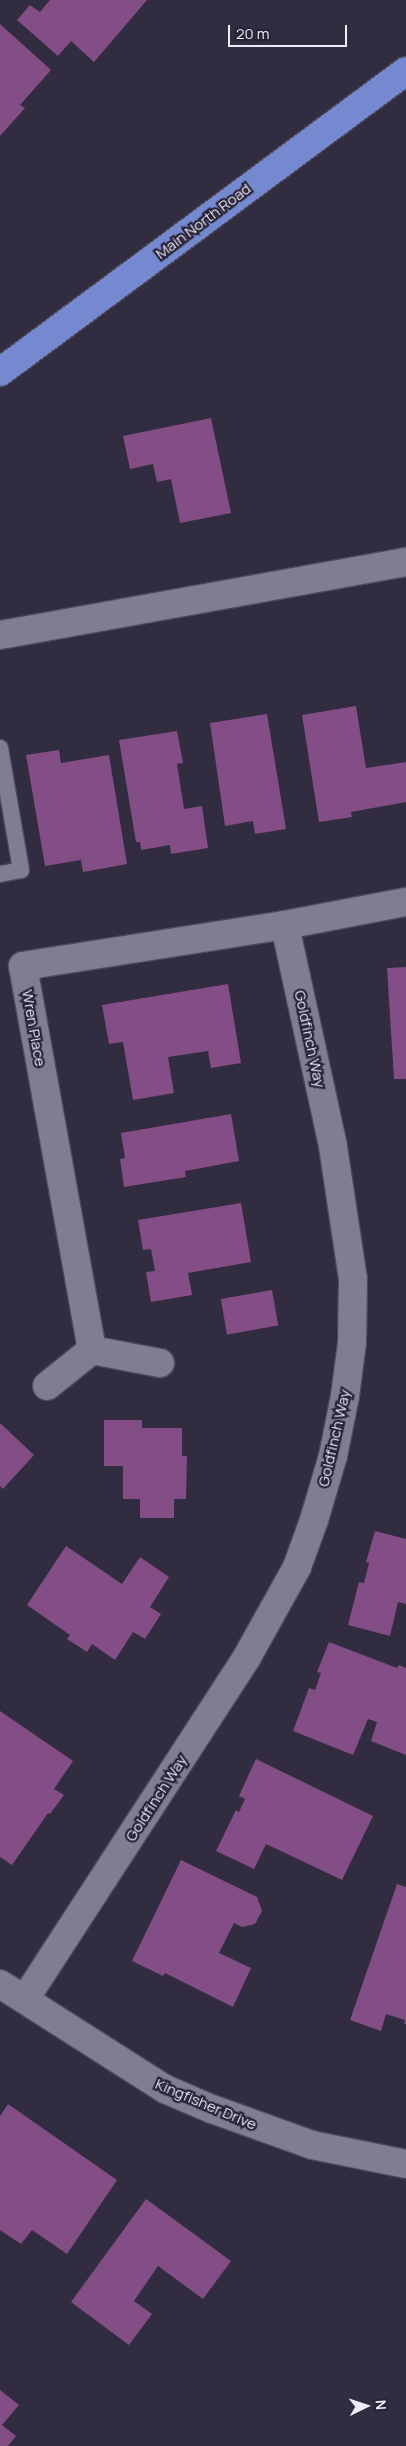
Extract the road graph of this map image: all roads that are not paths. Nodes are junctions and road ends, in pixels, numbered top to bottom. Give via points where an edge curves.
1 (406, 71) edge
2 (0, 372) edge
3 (406, 562) edge
4 (0, 635) edge
5 (0, 748) edge
6 (0, 874) edge
7 (406, 902) edge
8 (285, 925) junction
9 (92, 1350) junction
10 (160, 1363) dead end
11 (48, 1386) dead end
12 (0, 1984) edge
13 (25, 1999) junction
14 (406, 2164) edge

1 - 2 main road, Main North Road
3 - 4 street
5 - 6 lane via 21,870
7 - 8 street
8 - 9 street, Wren Place via 23,966
8 - 13 street, Goldfinch Way via 333,1146 353,1279 352,1344 333,1456 297,1566 247,1657
9 - 10 street
9 - 11 street
12 - 13 street, Kingfisher Drive
13 - 14 street, Kingfisher Drive via 165,2089 312,2145

